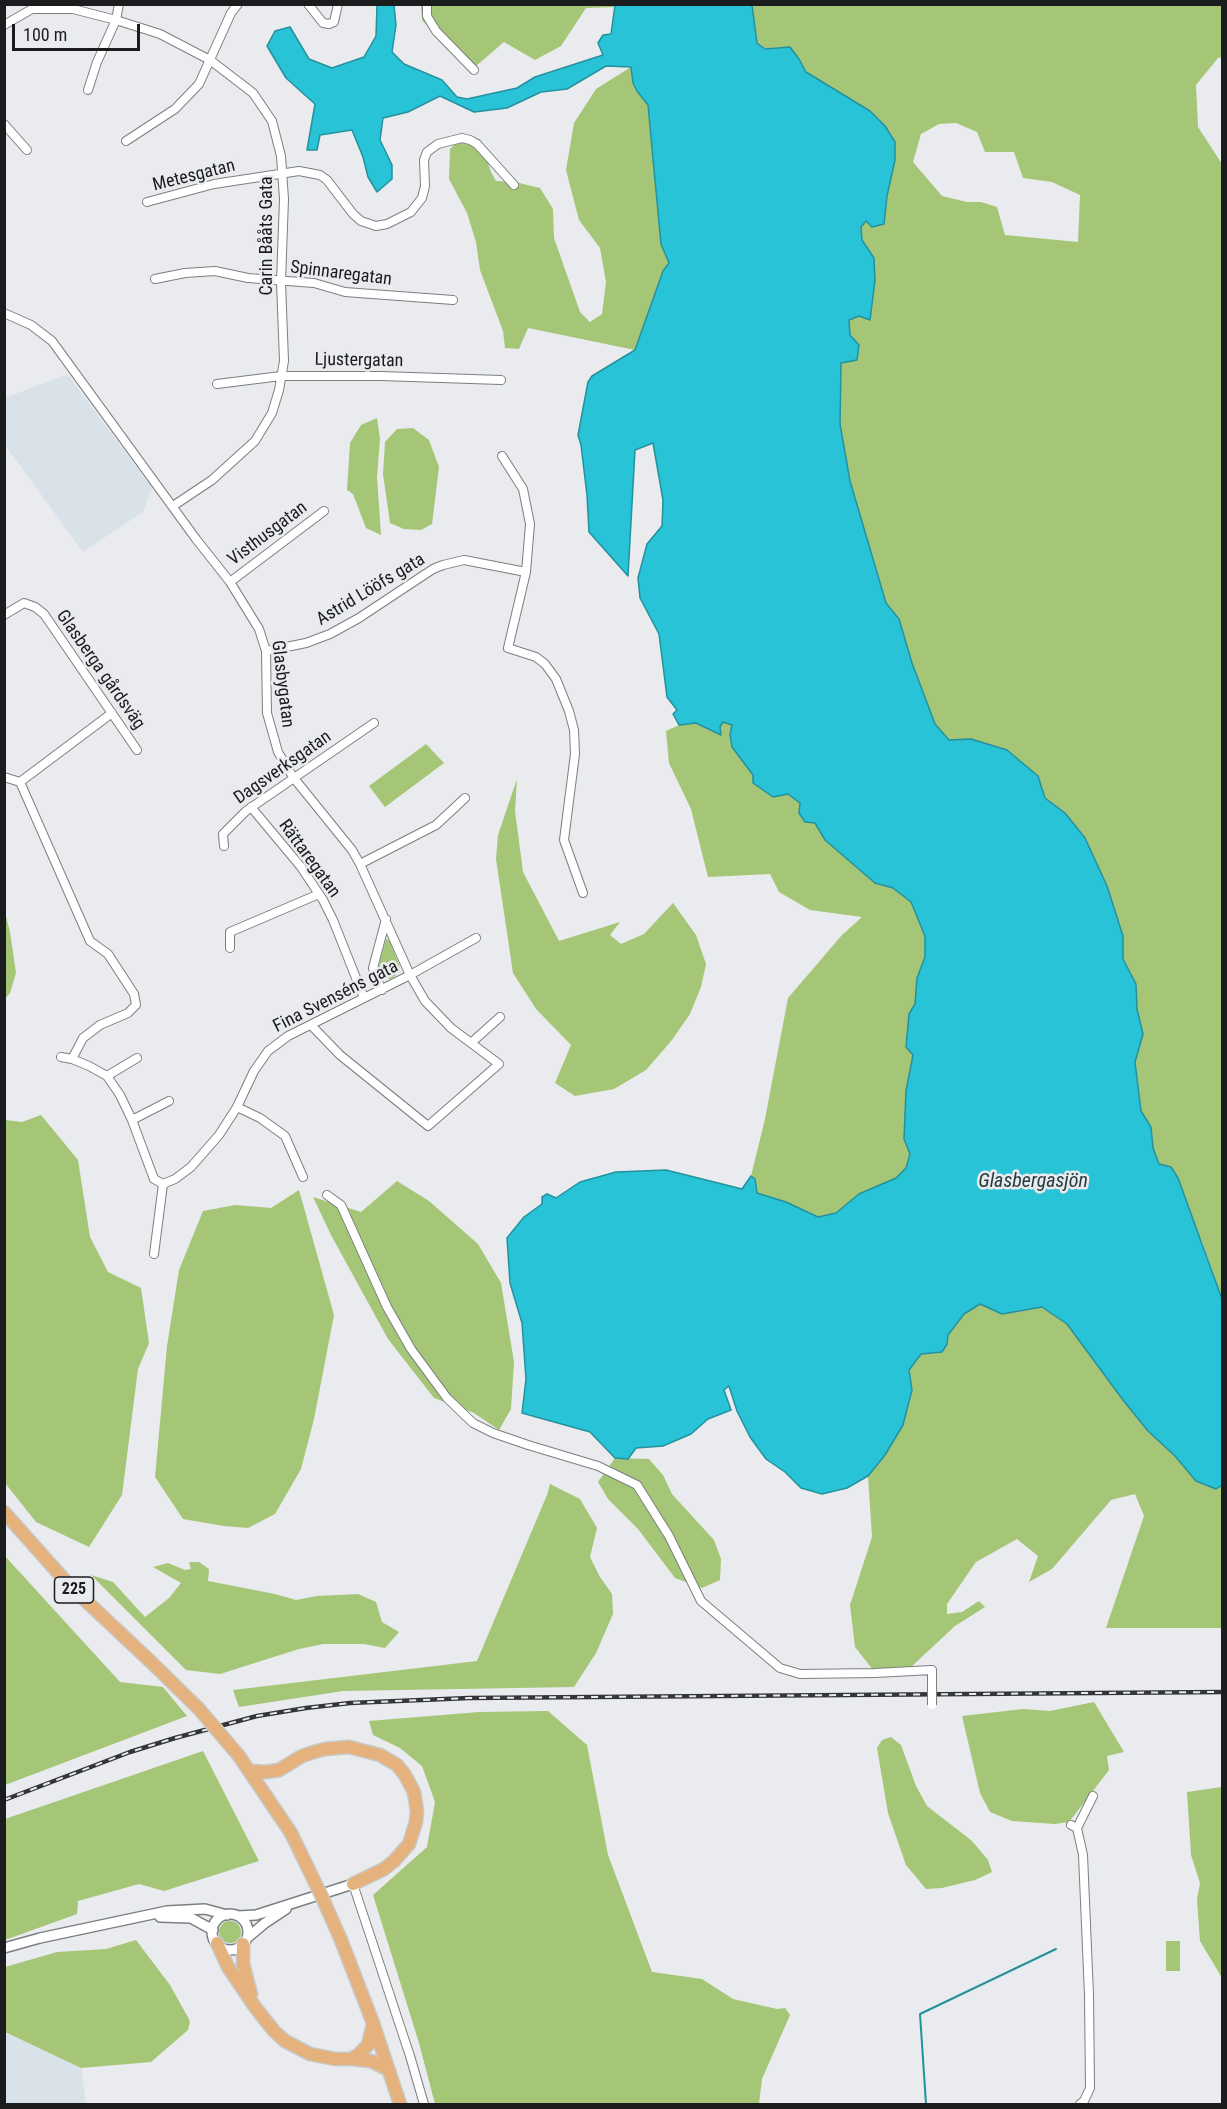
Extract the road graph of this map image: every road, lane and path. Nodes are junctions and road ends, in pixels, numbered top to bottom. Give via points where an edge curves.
1 (119, 4) edge
2 (238, 4) edge
3 (308, 4) edge
4 (338, 4) edge
5 (426, 4) edge
6 (30, 7) edge
7 (116, 20) junction
8 (4, 25) edge
9 (210, 60) junction
10 (474, 70) dead end
11 (88, 90) dead end
12 (4, 123) edge
13 (126, 141) dead end
14 (27, 150) dead end
15 (283, 172) junction
16 (514, 185) dead end
17 (147, 202) dead end
18 (155, 279) dead end
19 (281, 282) junction
20 (453, 300) dead end
21 (4, 313) edge
22 (17, 319) junction
23 (4, 321) edge
24 (281, 376) junction
25 (501, 380) dead end
26 (217, 384) dead end
27 (502, 456) dead end
28 (173, 506) junction
29 (324, 511) dead end
30 (526, 572) junction
31 (231, 582) junction
32 (4, 615) edge
33 (266, 651) junction
34 (112, 713) junction
35 (374, 723) dead end
36 (137, 750) dead end
37 (4, 777) edge
38 (293, 777) junction
39 (20, 782) junction
40 (465, 798) dead end
41 (251, 807) junction
42 (224, 846) dead end
43 (360, 864) junction
44 (582, 893) dead end
45 (319, 894) junction
46 (386, 919) junction
47 (476, 938) dead end
48 (230, 948) dead end
49 (410, 975) junction
50 (382, 990) junction
51 (364, 998) junction
52 (500, 1017) dead end
53 (311, 1025) junction
54 (471, 1043) junction
55 (61, 1057) dead end
56 (138, 1058) dead end
57 (72, 1059) junction
58 (107, 1076) junction
59 (169, 1101) dead end
60 (237, 1107) junction
61 (132, 1120) junction
62 (303, 1178) dead end
63 (163, 1184) junction
64 (327, 1195) dead end
65 (154, 1254) dead end
66 (4, 1512) edge
67 (932, 1714) dead end
68 (279, 1770) junction
69 (250, 1771) junction
70 (1093, 1796) dead end
71 (269, 1798) junction
72 (353, 1884) junction
73 (301, 1901) junction
74 (233, 1915) junction
75 (143, 1918) junction
76 (213, 1930) junction
77 (245, 1941) junction
78 (217, 1943) junction
79 (4, 1948) edge
80 (255, 2007) junction
81 (373, 2023) junction
82 (351, 2059) junction
83 (389, 2070) junction
84 (400, 2104) edge
85 (424, 2104) edge
86 (1080, 2104) edge

1 - 7 street
2 - 9 street
3 - 4 street via 323,23 329,24 334,22
5 - 10 street via 427,16 436,31
6 - 7 street, Carin Bååts Gata via 73,9
6 - 8 street, Carin Bååts Gata
7 - 9 street, Carin Bååts Gata via 160,33
7 - 11 street
9 - 13 street via 199,84 175,108
9 - 15 street, Carin Bååts Gata via 253,93 272,121
12 - 14 street
15 - 16 street, Metesgatan via 308,172 323,177 355,217 376,226 395,221 415,209 425,190 424,160 427,152 438,144 459,138 474,142
15 - 17 street, Metesgatan via 214,184
15 - 19 street, Carin Bååts Gata
18 - 19 street, Spinnaregatan via 215,271
19 - 20 street, Spinnaregatan via 314,283 345,292
19 - 24 street, Carin Bååts Gata
21 - 22 street, Glasbygatan
22 - 23 street
22 - 28 street, Glasbygatan via 31,324 52,341
24 - 25 street, Ljustergatan
24 - 26 street, Ljustergatan
24 - 28 street, Carin Bååts Gata via 272,413 255,441 212,480
27 - 30 street via 519,480 528,506 530,546
28 - 31 street, Glasbygatan
29 - 31 street, Visthusgatan
30 - 33 street, Astrid Lööfs gata via 464,560 443,565 330,634
30 - 44 street via 508,648 545,664 569,711 575,754 564,836
31 - 33 street, Glasbygatan via 259,629
32 - 34 street, Glasberga gårdsväg via 24,603 44,614
33 - 38 street, Glasbygatan via 267,713 278,752
34 - 36 street, Glasberga gårdsväg
34 - 39 street
35 - 38 street, Dagsverksgatan
37 - 39 street
38 - 41 street, Dagsverksgatan
38 - 43 street, Glasbygatan
39 - 57 street via 90,941 108,954 134,994 136,1005 83,1038
40 - 43 street via 436,825
41 - 42 street, Dagsverksgatan via 225,831
41 - 45 street, Rättaregatan via 302,867
43 - 46 street, Glasbygatan
45 - 48 street via 230,932
45 - 51 street, Rättaregatan
46 - 49 street, Glasbygatan
46 - 50 street via 373,968
47 - 49 street, Fina Svenséns gata
49 - 50 street, Fina Svenséns gata
49 - 54 street, Glasbygatan via 433,1010
50 - 51 street, Fina Svenséns gata
51 - 53 street, Fina Svenséns gata
52 - 54 street
53 - 54 street, Glasbygatan via 362,1074 428,1126 499,1064
53 - 60 street, Fina Svenséns gata via 268,1051
55 - 57 street
56 - 58 street
57 - 58 street
58 - 61 street
59 - 61 street
60 - 62 street via 285,1136
60 - 63 street, Fina Svenséns gata via 191,1167
61 - 63 street via 154,1179
63 - 65 street
64 - 67 street, bridge via 341,1205 387,1307 411,1349 447,1398 473,1423 598,1466 637,1485 669,1536 701,1601 780,1668 800,1674 932,1670
66 - 69 main road, 225, bridge via 69,1585 199,1709
68 - 69 main road
68 - 71 main road
68 - 72 main road via 314,1752 349,1747 380,1755 405,1774 414,1791 417,1811 409,1844 384,1869
69 - 71 main road, 225
70 - 86 street via 1074,1827 1083,1855 1089,2024 1090,2088
71 - 81 main road, 225, bridge via 322,1897
72 - 73 street
72 - 85 street
73 - 74 street via 256,1915
73 - 77 street via 273,1917
74 - 75 street via 184,1909
74 - 76 street via 218,1920
74 - 77 street via 247,1925
75 - 76 street via 191,1918
75 - 79 street
76 - 78 street
77 - 78 street via 233,1950
77 - 80 main road via 243,1964
78 - 80 main road
80 - 82 main road via 274,2031 296,2048 321,2057
81 - 82 main road via 368,2045
81 - 83 main road, 225
82 - 83 main road via 371,2061
83 - 84 main road, 225

